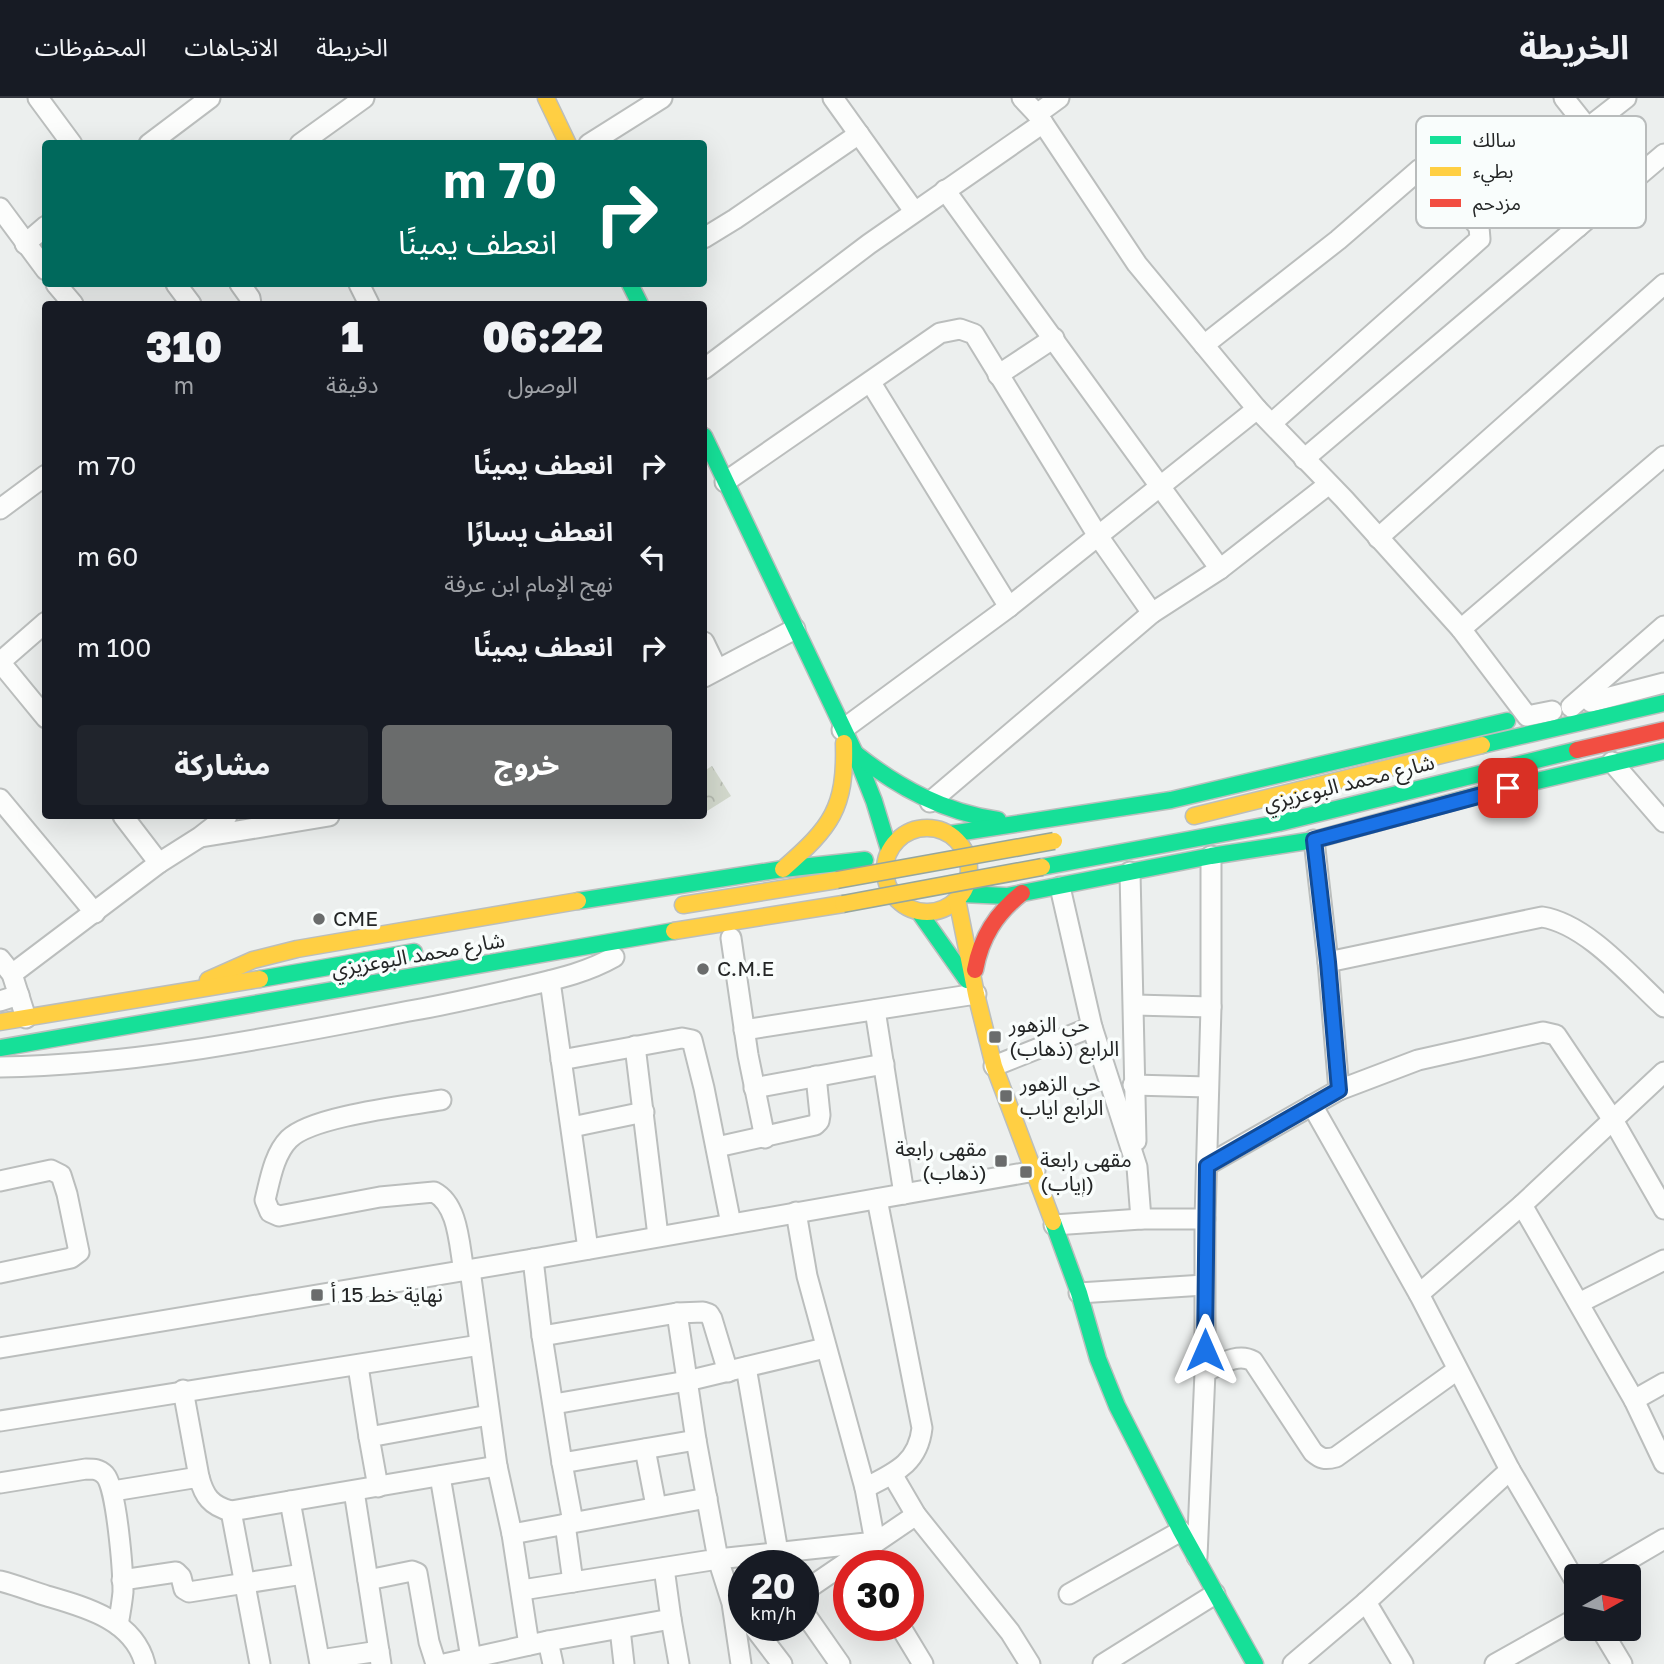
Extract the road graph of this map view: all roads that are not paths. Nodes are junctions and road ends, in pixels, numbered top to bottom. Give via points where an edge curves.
1 (38, 98) edge
2 (210, 98) edge
3 (364, 98) edge
4 (546, 98) edge
5 (662, 98) edge
6 (833, 98) edge
7 (1022, 98) edge
8 (1059, 98) edge
9 (1564, 98) edge
10 (1626, 98) edge
11 (184, 106) edge
12 (1578, 116) edge
13 (1602, 116) edge
14 (1040, 118) junction
15 (859, 134) junction
16 (69, 140) edge
17 (153, 140) edge
18 (306, 140) edge
19 (566, 140) edge
20 (595, 140) edge
21 (1664, 154) edge
22 (1646, 169) edge
23 (1416, 172) edge
24 (945, 190) junction
25 (0, 208) edge
26 (914, 211) junction
27 (1479, 228) edge
28 (1577, 228) edge
29 (42, 229) edge
30 (707, 236) edge
31 (25, 244) junction
32 (42, 265) edge
33 (1664, 284) edge
34 (59, 287) edge
35 (70, 301) edge
36 (1054, 338) junction
37 (1205, 345) junction
38 (707, 367) edge
39 (998, 375) junction
40 (871, 383) junction
41 (1257, 409) junction
42 (1272, 424) junction
43 (707, 443) edge
44 (1664, 456) edge
45 (1304, 459) junction
46 (42, 478) edge
47 (725, 482) junction
48 (1329, 484) junction
49 (1159, 487) junction
50 (0, 509) edge
51 (1098, 536) junction
52 (1378, 538) junction
53 (1220, 569) junction
54 (1009, 607) junction
55 (1152, 614) junction
56 (42, 625) edge
57 (1664, 626) edge
58 (795, 629) junction
59 (1461, 629) junction
60 (1631, 653) junction
61 (0, 662) edge
62 (710, 673) edge
63 (1664, 684) edge
64 (1640, 689) junction
65 (1664, 703) edge
66 (1571, 707) junction
67 (42, 713) edge
68 (1527, 716) junction
69 (842, 730) junction
70 (1664, 730) edge
71 (1664, 751) edge
72 (855, 753) junction
73 (1612, 762) junction
74 (862, 769) junction
75 (0, 799) edge
76 (897, 801) dead end
77 (930, 802) junction
78 (912, 812) dead end
79 (125, 819) edge
80 (223, 819) edge
81 (311, 819) edge
82 (1172, 820) dead end
83 (1664, 822) edge
84 (1025, 823) junction
85 (943, 831) junction
86 (200, 837) junction
87 (1061, 840) dead end
88 (1314, 840) junction
89 (887, 854) junction
90 (1211, 856) junction
91 (159, 863) junction
92 (783, 869) junction
93 (1130, 873) junction
94 (1060, 887) junction
95 (1023, 893) junction
96 (959, 897) junction
97 (663, 909) dead end
98 (913, 909) junction
99 (95, 913) junction
100 (731, 938) junction
101 (432, 949) dead end
102 (614, 957) junction
103 (1328, 962) junction
104 (6, 967) edge
105 (550, 981) junction
106 (190, 991) junction
107 (976, 994) junction
108 (9, 998) edge
109 (1135, 1005) junction
110 (1211, 1007) junction
111 (1664, 1007) edge
112 (875, 1010) junction
113 (221, 1012) junction
114 (26, 1018) junction
115 (0, 1022) edge
116 (1092, 1027) junction
117 (744, 1030) junction
118 (635, 1046) junction
119 (0, 1048) edge
120 (561, 1060) junction
121 (884, 1064) junction
122 (993, 1066) junction
123 (0, 1067) edge
124 (1664, 1072) edge
125 (816, 1076) junction
126 (1133, 1085) junction
127 (1208, 1087) junction
128 (754, 1088) junction
129 (1339, 1090) junction
130 (441, 1100) dead end
131 (1312, 1105) junction
132 (644, 1112) junction
133 (1614, 1120) junction
134 (572, 1127) junction
135 (765, 1138) junction
136 (717, 1147) junction
137 (1207, 1166) junction
138 (1138, 1167) junction
139 (1035, 1171) junction
140 (0, 1181) edge
141 (904, 1194) junction
142 (877, 1199) junction
143 (1522, 1205) junction
144 (1664, 1209) edge
145 (796, 1212) junction
146 (1141, 1219) junction
147 (1205, 1219) junction
148 (731, 1224) junction
149 (1054, 1225) junction
150 (659, 1236) junction
151 (588, 1250) junction
152 (533, 1259) junction
153 (1664, 1260) edge
154 (467, 1270) junction
155 (0, 1273) edge
156 (1204, 1285) junction
157 (1079, 1293) junction
158 (1419, 1294) junction
159 (1579, 1303) junction
160 (677, 1313) junction
161 (542, 1336) junction
162 (480, 1345) junction
163 (0, 1348) edge
164 (825, 1348) junction
165 (358, 1366) junction
166 (737, 1370) junction
167 (1457, 1370) junction
168 (1205, 1372) junction
169 (688, 1381) junction
170 (1664, 1383) edge
171 (183, 1390) junction
172 (1634, 1400) junction
173 (554, 1404) junction
174 (489, 1415) junction
175 (0, 1421) edge
176 (369, 1437) junction
177 (696, 1440) junction
178 (645, 1449) junction
179 (562, 1463) junction
180 (1664, 1463) edge
181 (497, 1466) junction
182 (1510, 1470) junction
183 (892, 1474) junction
184 (440, 1476) junction
185 (199, 1477) junction
186 (0, 1483) edge
187 (378, 1487) junction
188 (865, 1488) junction
189 (354, 1490) junction
190 (113, 1491) junction
191 (707, 1498) junction
192 (290, 1502) junction
193 (656, 1506) junction
194 (231, 1511) junction
195 (916, 1515) junction
196 (569, 1523) junction
197 (1181, 1531) junction
198 (512, 1534) junction
199 (1664, 1539) edge
200 (874, 1542) junction
201 (778, 1550) edge
202 (797, 1550) edge
203 (868, 1550) edge
204 (728, 1558) edge
205 (1196, 1558) junction
206 (718, 1559) junction
207 (1565, 1564) edge
208 (1621, 1564) edge
209 (664, 1568) junction
210 (303, 1574) junction
211 (122, 1580) junction
212 (368, 1580) junction
213 (0, 1581) edge
214 (573, 1582) junction
215 (246, 1583) junction
216 (522, 1590) junction
217 (728, 1590) edge
218 (1069, 1594) dead end
219 (1215, 1594) junction
220 (1366, 1602) junction
221 (671, 1619) junction
222 (118, 1625) junction
223 (1564, 1625) edge
224 (620, 1629) junction
225 (819, 1634) edge
226 (746, 1641) edge
227 (760, 1641) edge
228 (909, 1641) edge
229 (1609, 1642) edge
230 (538, 1643) junction
231 (380, 1658) edge
232 (471, 1658) junction
233 (320, 1662) edge
234 (1251, 1663) edge
235 (145, 1664) edge
236 (260, 1664) edge
237 (436, 1664) edge
238 (444, 1664) edge
239 (553, 1664) edge
240 (624, 1664) edge
241 (679, 1664) edge
242 (741, 1664) edge
243 (782, 1664) edge
244 (840, 1664) edge
245 (923, 1664) edge
246 (1030, 1664) edge
247 (1103, 1664) edge
248 (1293, 1664) edge
249 (1403, 1664) edge
250 (1495, 1664) edge
251 (1622, 1664) edge

1 - 16 street
2 - 11 street
3 - 18 street
4 - 19 main road
5 - 20 street
6 - 15 street
7 - 14 street
8 - 14 street
9 - 12 street
10 - 13 street
11 - 17 street
14 - 24 street
14 - 37 street via 1138,264
15 - 26 street
15 - 30 street
21 - 22 street
23 - 37 street
24 - 26 street
24 - 36 street
25 - 31 street
26 - 38 street
27 - 42 street via 1480,239
28 - 45 street
29 - 31 street
31 - 32 street
33 - 52 street
34 - 35 street
36 - 39 street
36 - 49 street
37 - 41 street
39 - 40 street via 974,334 960,329 940,333
39 - 51 street
40 - 47 street
40 - 54 street
41 - 42 street
41 - 49 street
42 - 45 street
43 - 47 main road
44 - 59 street
45 - 48 street
46 - 50 street
47 - 58 main road
48 - 52 street
48 - 53 street
49 - 51 street
49 - 53 street
51 - 54 street
51 - 55 street
52 - 59 street
53 - 55 street
54 - 69 street
55 - 77 street
56 - 61 street
57 - 60 street
58 - 62 street
58 - 69 main road
59 - 68 street
60 - 64 street via 1627,674
60 - 66 street
61 - 67 street
63 - 64 street
64 - 66 street
65 - 82 main road, شارع محمد البوعزيزي
66 - 68 street
68 - 84 main road via 1171,800
69 - 72 main road
69 - 92 main road via 845,777 839,807 818,838
70 - 113 main road, شارع محمد البوعزيزي, bridge via 1221,835
71 - 73 main road
72 - 74 main road
72 - 77 main road
73 - 83 street
73 - 88 main road
74 - 76 main road
74 - 89 main road
75 - 99 street
77 - 84 main road via 961,813
78 - 85 main road
79 - 91 street
80 - 86 street
81 - 86 street
84 - 85 main road
85 - 89 main road via 925,827 904,833
85 - 96 main road via 963,848 969,867
86 - 91 street
87 - 97 main road, bridge
88 - 90 main road
88 - 103 street
89 - 92 main road
89 - 98 main road via 888,887 899,902
90 - 93 main road
90 - 110 street
91 - 99 street
92 - 106 main road via 298,949 253,960
93 - 94 main road
93 - 109 street
94 - 95 main road
94 - 116 street
95 - 96 main road
95 - 107 main road via 1000,912 983,937 975,965
96 - 98 main road via 940,910
96 - 107 main road
98 - 100 main road
98 - 107 main road via 945,946
99 - 104 street
100 - 102 main road
100 - 117 street
101 - 106 main road, شارع محمد البوعزيزي
102 - 105 street
102 - 113 main road via 297,1009
103 - 111 street via 1542,917 1558,919 1587,937
103 - 129 street
104 - 108 street
105 - 120 street
105 - 123 street via 220,1045 107,1060
106 - 114 main road, شارع محمد البوعزيزي
107 - 112 street
107 - 122 main road
108 - 114 street
109 - 110 street
109 - 126 street
110 - 127 street
112 - 117 street
112 - 121 street
113 - 119 main road, شارع محمد البوعزيزي
114 - 115 main road, شارع محمد البوعزيزي
116 - 122 street
116 - 138 street
117 - 128 street
118 - 120 street
118 - 132 street
118 - 136 street via 692,1040
120 - 134 street
121 - 125 street
121 - 141 street
122 - 139 main road
124 - 133 street
125 - 128 street
125 - 135 street via 819,1121
126 - 127 street
126 - 138 street
127 - 137 street
128 - 135 street
129 - 131 street
129 - 133 street via 1418,1060 1543,1032 1556,1035
130 - 154 street via 334,1120 300,1132 281,1150 265,1200 279,1216 434,1192 446,1201 454,1218
131 - 137 street
131 - 158 street
132 - 134 street
132 - 150 street
133 - 143 street
133 - 144 street
134 - 151 street
135 - 136 street
136 - 148 street
137 - 147 street
138 - 146 street
139 - 141 street
139 - 149 main road
140 - 155 street via 51,1170 61,1175 79,1252 71,1258
141 - 142 street
142 - 145 street
142 - 183 street via 922,1428 913,1458
143 - 158 street
143 - 159 street
145 - 148 street
145 - 164 street
146 - 147 street
146 - 149 street
147 - 156 street
148 - 150 street
149 - 157 main road
150 - 151 street
151 - 152 street
152 - 154 street
152 - 161 street
153 - 159 street
154 - 162 street
154 - 163 street
156 - 157 street
156 - 168 street
157 - 197 main road via 1117,1406
158 - 167 street
159 - 172 street
160 - 161 street
160 - 166 street via 709,1314
160 - 169 street
161 - 173 street
162 - 165 street
162 - 174 street
164 - 166 street
164 - 188 street
165 - 171 street
165 - 176 street
166 - 169 street
166 - 201 street
167 - 168 street via 1327,1459 1312,1452 1253,1361 1238,1357
167 - 182 street
168 - 205 street
169 - 173 street
169 - 177 street
170 - 172 street
171 - 175 street
171 - 185 street
172 - 180 street
173 - 179 street
174 - 176 street
174 - 181 street
176 - 187 street
177 - 178 street
177 - 191 street
178 - 179 street
178 - 193 street
179 - 196 street
181 - 184 street
181 - 198 street
182 - 207 street
182 - 220 street
183 - 188 street
183 - 195 street
184 - 187 street
184 - 232 street
185 - 190 street
185 - 194 street via 211,1503
186 - 190 street via 96,1469 107,1477
187 - 189 street
188 - 200 street
189 - 192 street
189 - 212 street
190 - 211 street
191 - 193 street
191 - 206 street
192 - 194 street
192 - 210 street
193 - 196 street
194 - 215 street
195 - 200 street
195 - 246 street via 1010,1632
196 - 198 street
196 - 214 street
197 - 205 main road
197 - 218 street
198 - 216 street
199 - 208 street
200 - 202 street
200 - 203 street
204 - 206 street
205 - 219 main road
206 - 209 street
206 - 217 street
209 - 214 street
209 - 221 street
210 - 215 street
210 - 233 street
211 - 215 street via 176,1572 189,1592
211 - 222 street
212 - 231 street
212 - 237 street via 417,1573
213 - 222 street via 81,1606
214 - 216 street
215 - 236 street
216 - 230 street
219 - 234 main road
219 - 247 street
220 - 248 street
220 - 249 street
221 - 224 street
221 - 241 street
222 - 235 street via 138,1645
223 - 250 street
224 - 230 street
224 - 240 street
225 - 244 street
226 - 242 street
227 - 243 street
228 - 245 street
229 - 251 street
230 - 232 street
230 - 239 street
231 - 233 street
232 - 238 street

